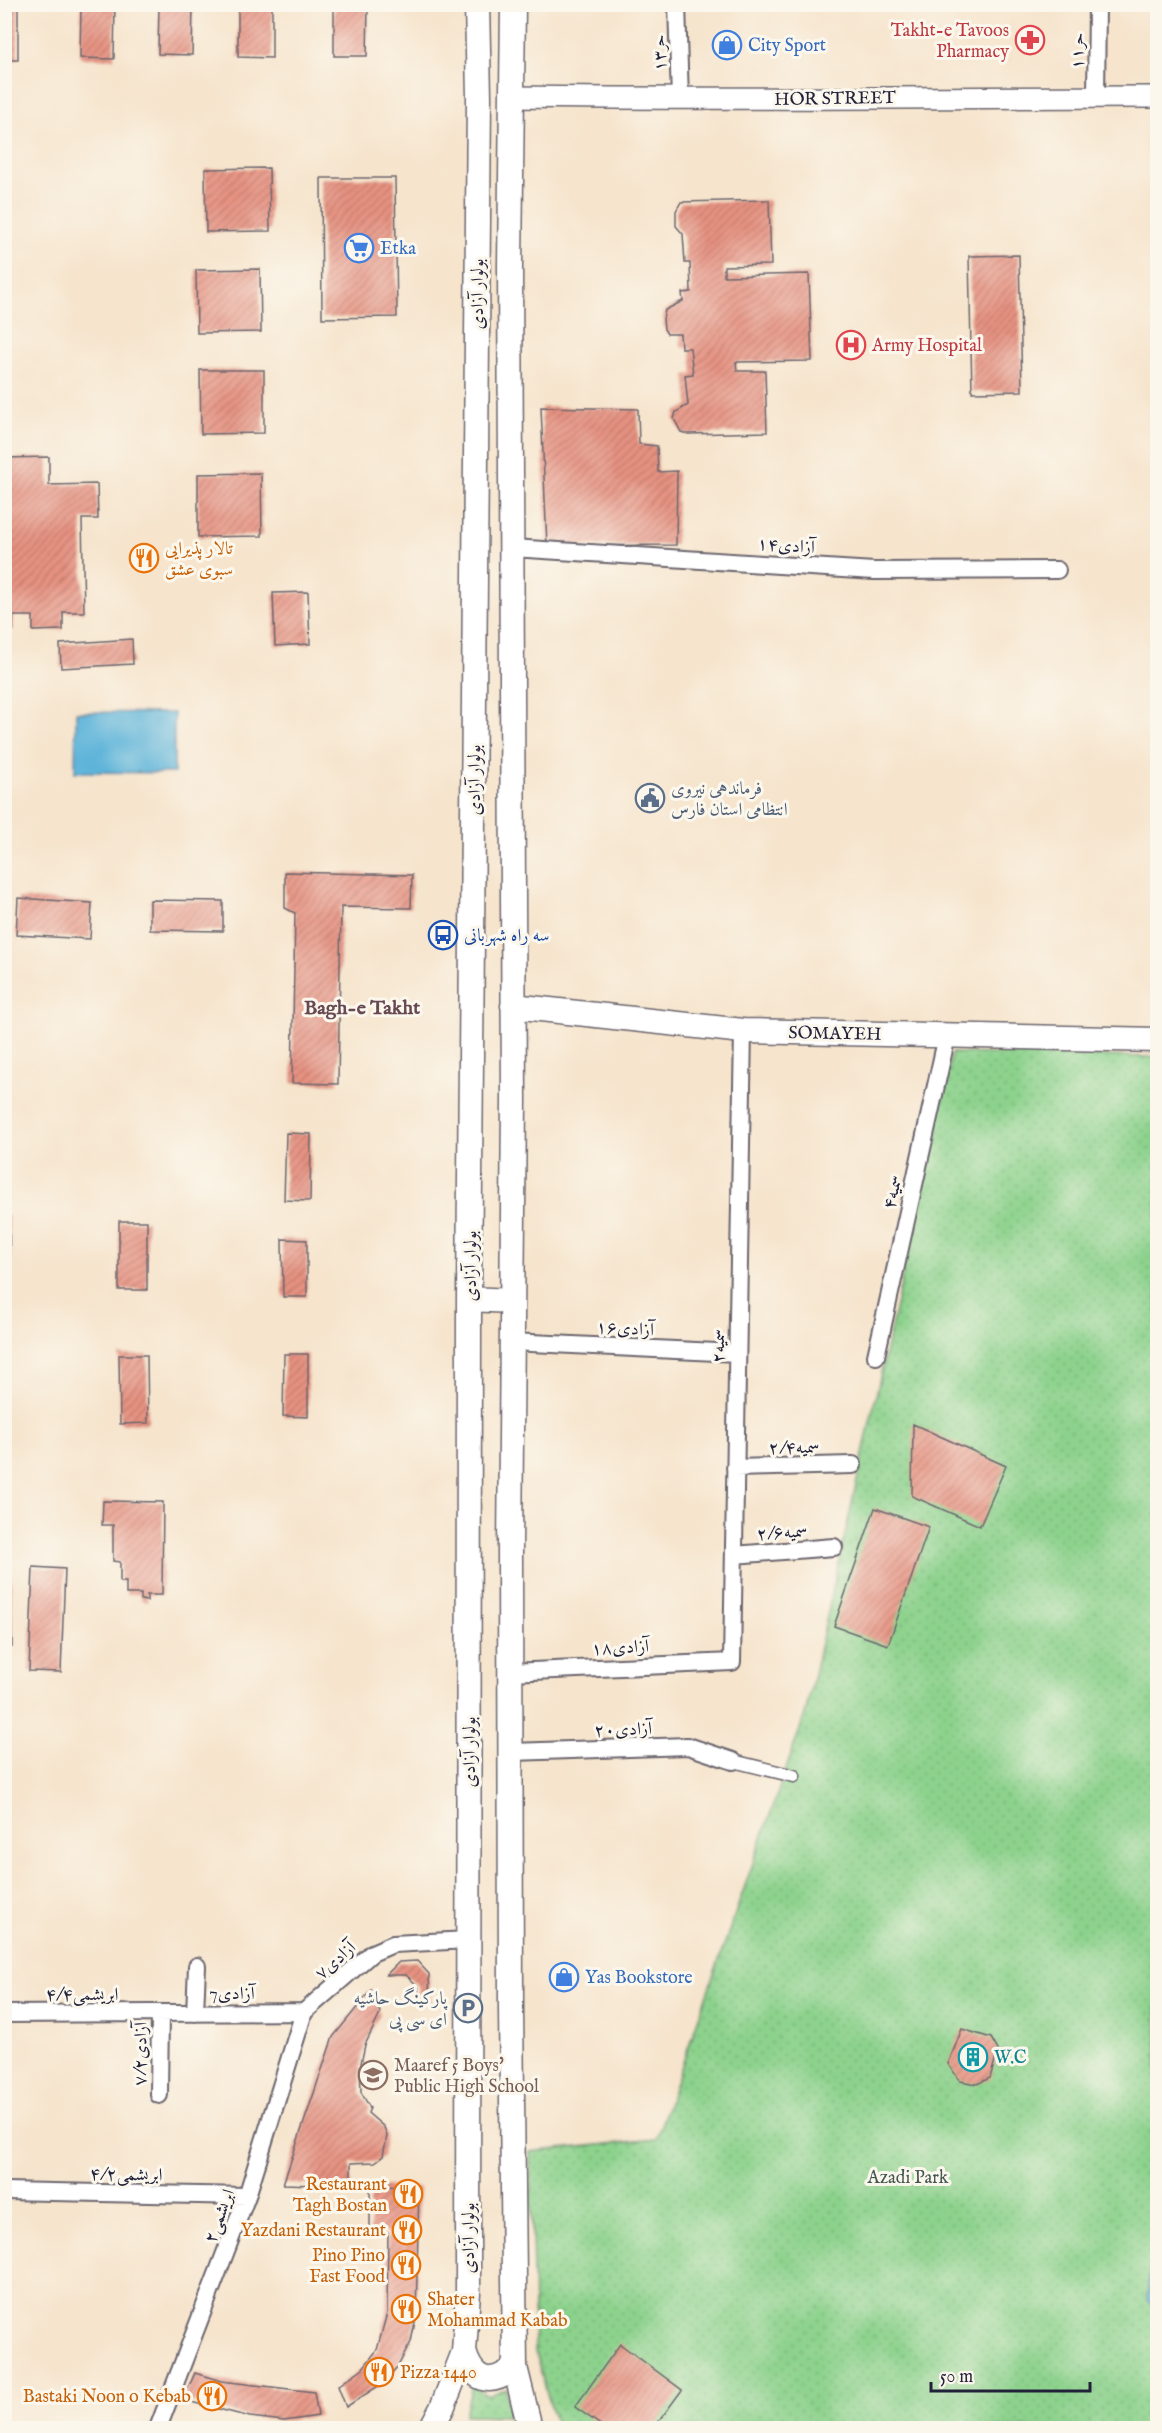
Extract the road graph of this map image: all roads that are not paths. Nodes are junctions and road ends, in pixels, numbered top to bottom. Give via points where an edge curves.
1 (477, 4) edge
2 (513, 4) edge
3 (677, 4) edge
4 (1097, 4) edge
5 (479, 97) junction
6 (512, 97) junction
7 (1096, 97) junction
8 (1158, 97) edge
9 (680, 100) junction
10 (512, 548) junction
11 (1057, 570) dead end
12 (513, 1006) junction
13 (743, 1031) junction
14 (947, 1036) junction
15 (1158, 1040) edge
16 (469, 1299) junction
17 (512, 1301) junction
18 (511, 1342) junction
19 (737, 1353) junction
20 (876, 1356) dead end
21 (853, 1465) dead end
22 (735, 1468) junction
23 (834, 1547) dead end
24 (734, 1555) junction
25 (732, 1662) joint
26 (510, 1672) junction
27 (512, 1752) junction
28 (734, 1761) joint
29 (794, 1776) dead end
30 (468, 1940) junction
31 (197, 1966) dead end
32 (304, 2012) junction
33 (160, 2013) junction
34 (195, 2013) junction
35 (4, 2014) edge
36 (159, 2095) dead end
37 (4, 2191) edge
38 (247, 2196) junction
39 (464, 2352) junction
40 (515, 2367) junction
41 (158, 2428) edge
42 (431, 2428) edge
43 (530, 2428) edge

1 - 5 main road, بولوار آزادی
2 - 6 main road, بولوار آزادی
3 - 9 street, حر۱۳
4 - 7 street, حر۱۱
5 - 6 main road
5 - 16 main road, بولوار آزادی
6 - 9 street, HOR STREET
6 - 10 main road, بولوار آزادی
7 - 8 street, HOR STREET
7 - 9 street, HOR STREET
10 - 11 street, آزادی۱۴ via 874,571
10 - 12 main road, بولوار آزادی
12 - 13 main road, SOMAYEH
12 - 17 main road, بولوار آزادی
13 - 14 main road, SOMAYEH
13 - 19 street, ۲سمیه
14 - 15 main road, SOMAYEH
14 - 20 street, سمیه۴
16 - 17 main road
16 - 30 main road, بولوار آزادی
17 - 18 main road, بولوار آزادی
18 - 19 street, آزادی۱۶
18 - 26 main road, بولوار آزادی
19 - 22 street, ۲سمیه
21 - 22 street, سمیه۲/۴
22 - 24 street, ۲سمیه
23 - 24 street, سمیه۲/۶
24 - 25 street, ۲سمیه
25 - 26 street, آزادی۱۸
26 - 27 main road, بولوار آزادی
27 - 28 street, آزادی۲۰ via 688,1746
27 - 40 main road, بولوار آزادی
28 - 29 street
30 - 32 street, آزادی۷ via 382,1948
30 - 39 main road, بولوار آزادی via 468,2292
31 - 34 street
32 - 34 street, 7آزادی
32 - 38 street, ابریشمی۲
33 - 34 street, 7آزادی
33 - 35 street, ابریشمی۴/۴
33 - 36 street, ۷/۲آزادی
37 - 38 street, ابریشمی۴/۲
38 - 41 street, ابریشمی۲
39 - 40 main road via 469,2369 483,2379 501,2378
39 - 42 main road, بولوار آزادی
40 - 43 main road, بولوار آزادی

